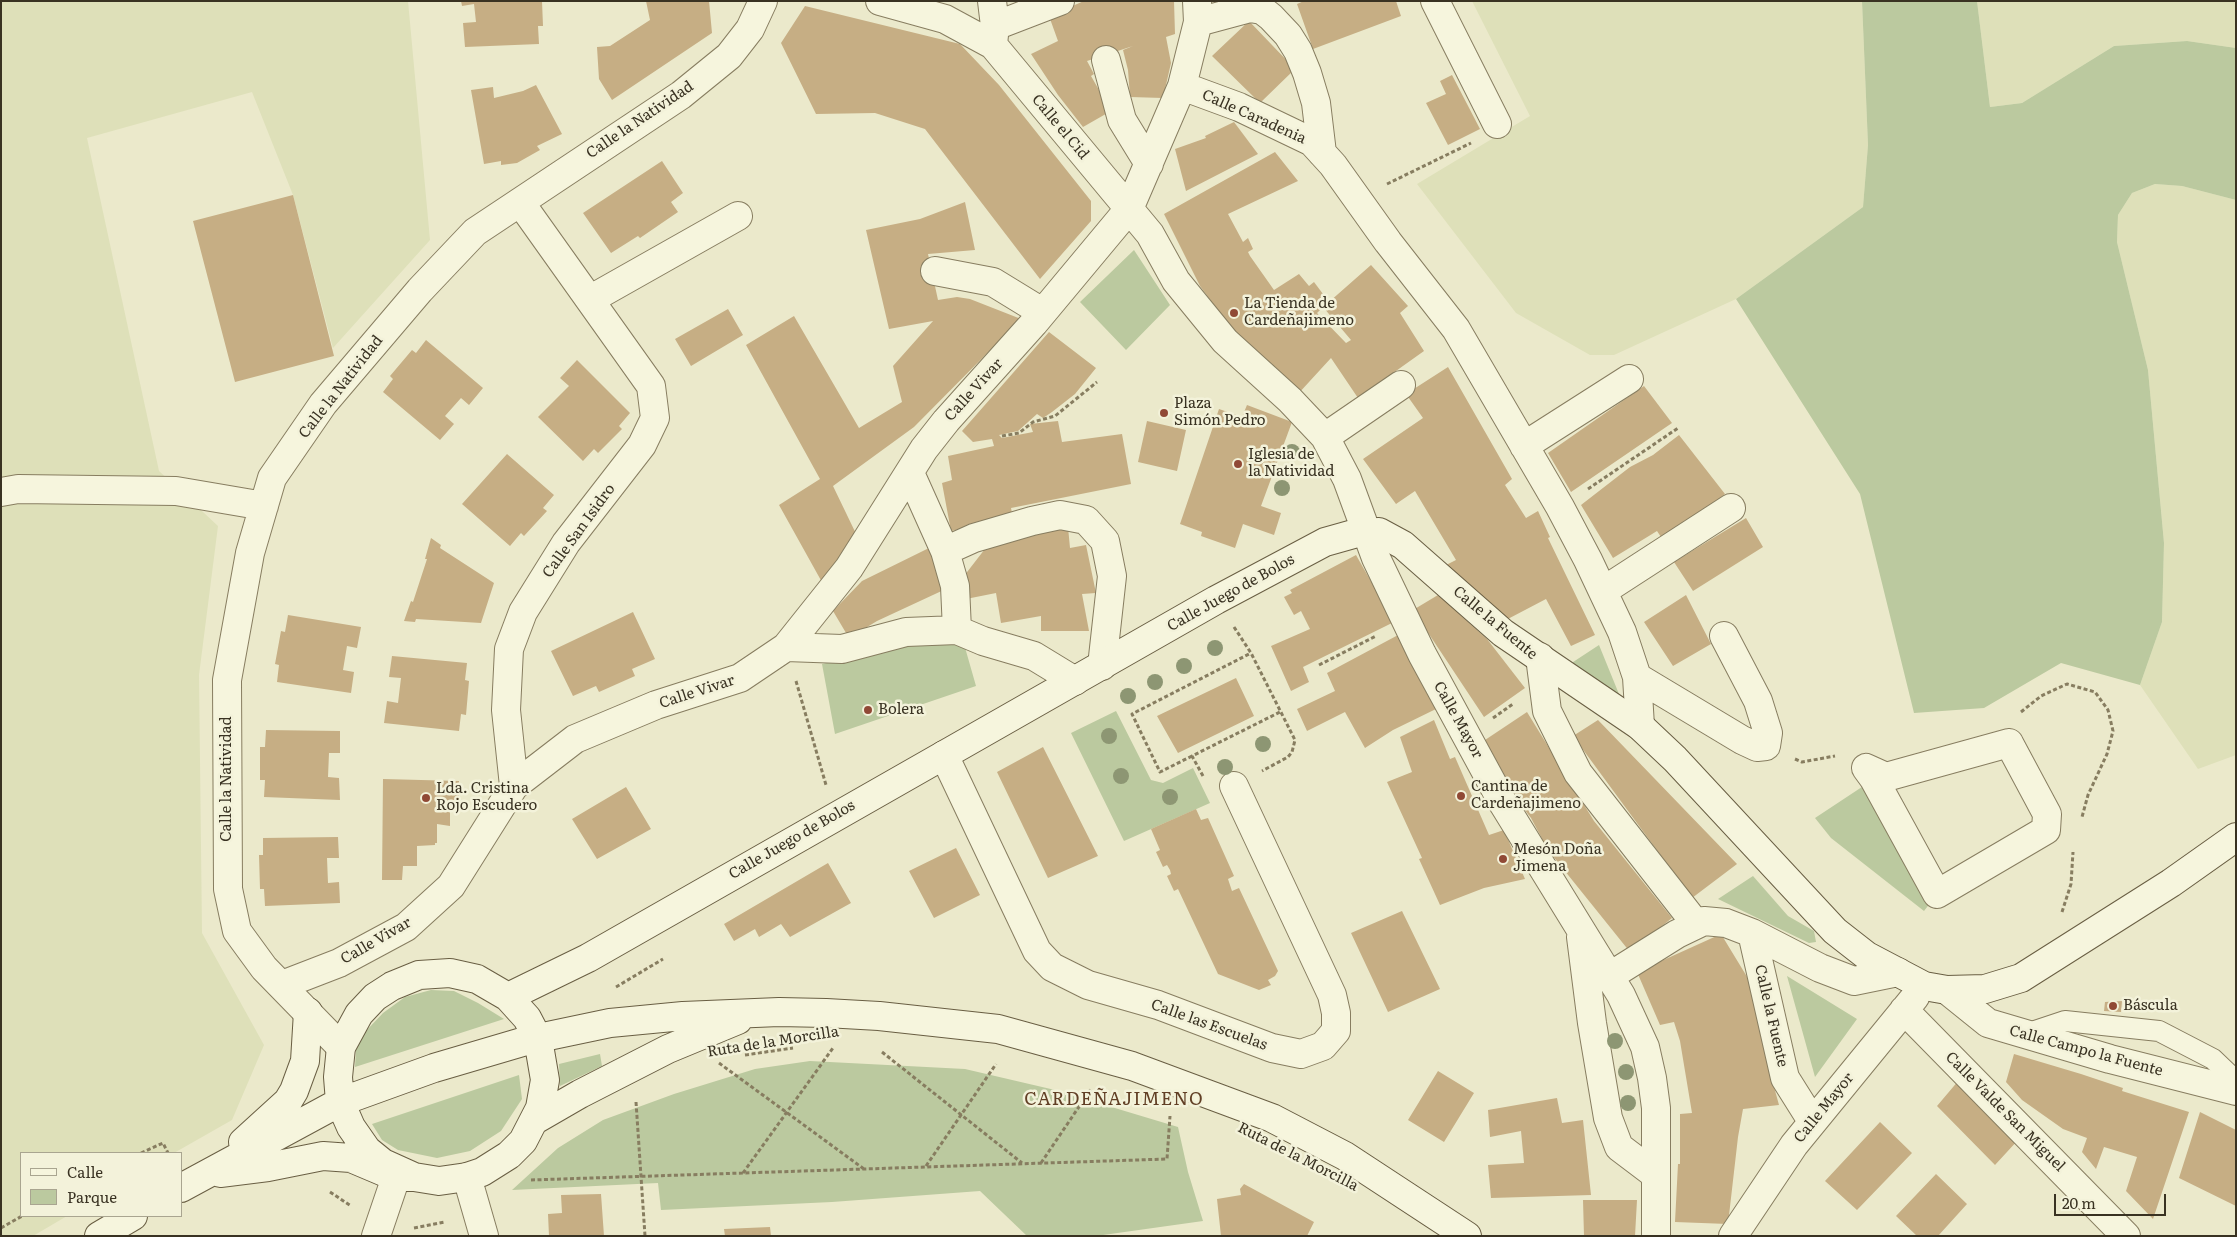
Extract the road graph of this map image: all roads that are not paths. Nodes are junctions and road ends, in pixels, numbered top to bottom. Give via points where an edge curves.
1 (763, 1) edge
2 (880, 1) edge
3 (1060, 1) edge
4 (1435, 1) edge
5 (1197, 12) edge
6 (993, 24) edge
7 (1106, 60) dead end
8 (1182, 86) junction
9 (1497, 124) road end
10 (1322, 153) junction
11 (1149, 164) junction
12 (520, 202) junction
13 (1130, 208) junction
14 (738, 216) dead end
15 (935, 271) dead end
16 (591, 299) junction
17 (1042, 312) junction
18 (1629, 378) dead end
19 (1401, 385) dead end
20 (1325, 437) junction
21 (1524, 446) junction
22 (910, 473) junction
23 (1, 492) edge
24 (264, 506) junction
25 (1731, 508) dead end
26 (1366, 532) junction
27 (945, 550) junction
28 (1603, 591) junction
29 (957, 630) junction
30 (1724, 636) dead end
31 (786, 646) junction
32 (1540, 656) junction
33 (1102, 666) junction
34 (1637, 677) junction
35 (1075, 681) junction
36 (1640, 726) junction
37 (944, 755) junction
38 (514, 786) junction
39 (1234, 786) road end
40 (2236, 837) edge
41 (1938, 894) joint
42 (1696, 924) junction
43 (1579, 926) junction
44 (1752, 934) junction
45 (1898, 972) junction
46 (1610, 976) junction
47 (282, 985) junction
48 (1936, 988) junction
49 (508, 997) junction
50 (1904, 1010) junction
51 (308, 1012) junction
52 (756, 1012) junction
53 (2024, 1035) junction
54 (538, 1039) junction
55 (341, 1047) junction
56 (2236, 1081) edge
57 (2236, 1091) edge
58 (340, 1102) junction
59 (536, 1120) junction
60 (1812, 1121) junction
61 (1656, 1175) junction
62 (200, 1177) edge
63 (405, 1177) junction
64 (467, 1177) junction
65 (131, 1217) edge
66 (378, 1229) edge
67 (99, 1236) edge
68 (484, 1236) edge
69 (1467, 1236) edge
70 (1656, 1236) edge
71 (1733, 1236) edge
72 (2126, 1236) edge

1 - 12 street, Calle la Natividad via 750,29 729,56 681,95
2 - 6 street, Calle el Cid via 945,18
3 - 6 street
4 - 9 street
5 - 8 street, Calle Caradenia
5 - 10 street, Calle Caradenia via 1262,10 1288,35 1298,51 1316,103
6 - 13 street, Calle el Cid via 1050,116
7 - 11 street via 1122,120
8 - 10 street, Calle Caradenia via 1312,142
8 - 11 street, Calle Caradenia
10 - 21 street, Calle Caradenia via 1456,329
11 - 13 street, Calle Caradenia
12 - 16 street, Calle San Isidro
12 - 24 street, Calle la Natividad via 475,232 420,290 323,404 272,478
13 - 17 street, Calle Vivar
13 - 20 street via 1150,234 1176,281 1225,341
14 - 16 street
15 - 17 street via 993,282
16 - 38 street, Calle San Isidro via 651,386 655,418 642,445 566,543 523,612 509,649 506,710
17 - 22 street, Calle Vivar via 946,421
18 - 21 street
19 - 20 street
20 - 26 street via 1347,479
21 - 28 street
22 - 27 street
22 - 31 street, Calle Vivar via 849,568
23 - 24 street via 18,489 176,490
24 - 47 street, Calle la Natividad via 250,553 227,680 228,889 237,931 264,968
25 - 28 street
26 - 32 street, Calle la Fuente via 1379,532 1403,545 1503,633
26 - 33 street, Calle Juego de Bolos via 1325,542
26 - 43 street, Calle Mayor via 1405,620 1504,805
27 - 29 street via 955,586
27 - 33 street via 1032,520 1060,515 1086,520 1105,541 1112,576
28 - 34 street via 1622,632
29 - 31 street via 906,632 842,649
29 - 35 street via 1034,656
30 - 34 street via 1758,701 1768,733 1766,746 1757,747 1742,740
31 - 38 street, Calle Vivar via 740,678 656,705 574,739
32 - 36 street, Calle Campo la Fuente
32 - 42 street, Calle la Fuente via 1548,711 1578,773
33 - 35 street, Calle Juego de Bolos
34 - 36 street
35 - 37 street, Calle Juego de Bolos
36 - 45 street, Calle Campo la Fuente via 1675,759 1835,931 1867,956
37 - 39 street, Calle las Escuelas via 1037,951 1052,967 1088,985 1158,1005 1272,1048 1301,1054 1323,1046 1336,1031 1332,995
37 - 49 street, Calle Juego de Bolos via 588,958
38 - 47 street, Calle Vivar via 451,886 406,927 339,963
40 - 48 street via 2171,883 2021,978 1985,989
41 - 41 street via 2046,830 2047,814 2009,743 1886,777 1866,768
42 - 44 street, Calle la Fuente via 1704,921 1726,923
42 - 46 street, Calle la Fuente
43 - 46 street, Calle Mayor
43 - 61 street, Calle Mayor via 1608,1118 1619,1147
44 - 45 street, Calle la Fuente via 1854,981
44 - 60 street, Calle la Fuente via 1785,1078
45 - 48 street, Calle Campo la Fuente
46 - 61 street, Calle Mayor via 1645,1047 1656,1108
47 - 51 street, Calle la Natividad
48 - 50 street, Calle Mayor
48 - 53 street, Calle Campo la Fuente via 1988,1023
49 - 54 street via 527,1018
49 - 55 street via 477,979 450,973 419,975 375,997 359,1014
50 - 60 street, Calle Mayor
50 - 72 street, Calle Valde San Miguel
51 - 55 street, Calle la Natividad
51 - 62 street via 306,1062 288,1101
52 - 54 street via 610,1023
52 - 59 street via 668,1049
52 - 69 street via 879,1016 998,1029 1132,1066 1272,1118 1345,1156
53 - 56 lane via 2065,1021 2159,1031 2212,1059
53 - 57 street, Calle Campo la Fuente
54 - 58 street via 462,1059
54 - 59 street via 545,1080
55 - 58 street
58 - 62 street
58 - 63 street via 351,1127 367,1150
59 - 64 street via 523,1141 509,1155 482,1172
60 - 71 street, Calle Mayor
61 - 70 street, Calle Mayor
62 - 63 street via 323,1156 351,1158
63 - 64 street via 439,1181
63 - 66 street
64 - 68 street
65 - 67 street

